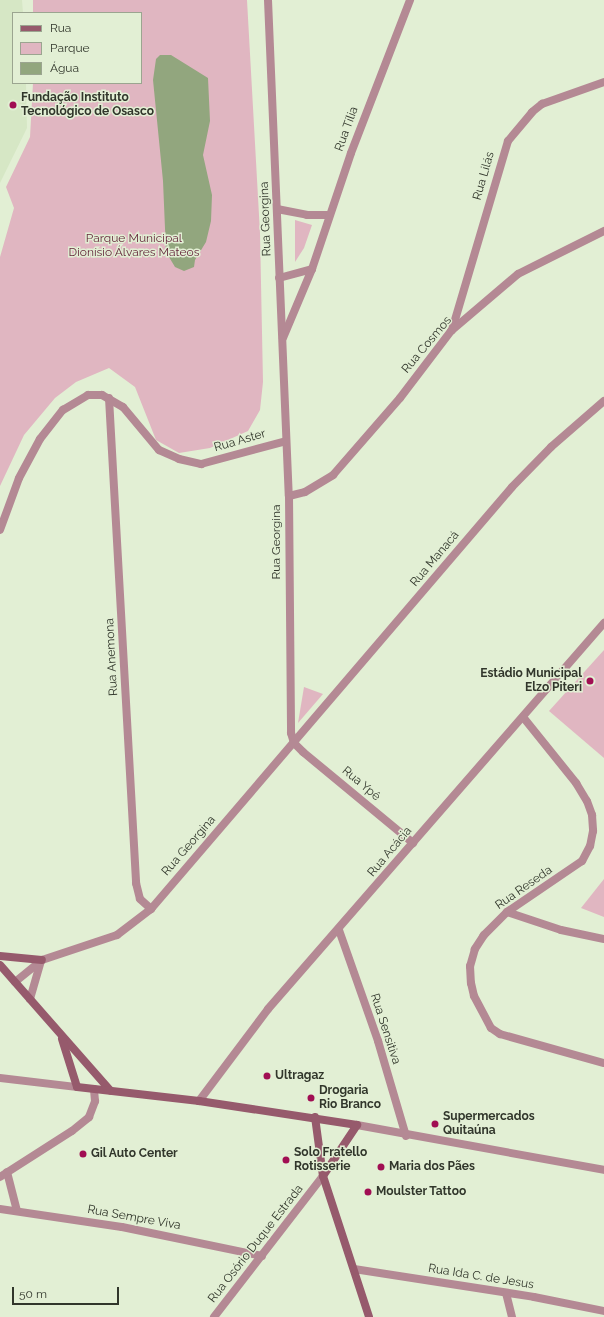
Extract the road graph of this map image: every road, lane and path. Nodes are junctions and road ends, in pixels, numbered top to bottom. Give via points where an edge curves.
1 (268, 0) edge
2 (410, 0) edge
3 (604, 82) edge
4 (277, 209) junction
5 (329, 215) junction
6 (604, 231) edge
7 (312, 268) junction
8 (279, 278) junction
9 (451, 331) junction
10 (282, 340) junction
11 (109, 398) junction
12 (604, 401) edge
13 (286, 441) junction
14 (289, 496) junction
15 (0, 530) edge
16 (604, 623) edge
17 (523, 717) junction
18 (294, 743) junction
19 (413, 843) junction
20 (151, 909) junction
21 (507, 912) junction
22 (339, 930) junction
23 (604, 939) edge
24 (0, 956) edge
25 (42, 960) junction
26 (0, 965) edge
27 (15, 982) junction
28 (30, 998) junction
29 (62, 1039) junction
30 (604, 1063) edge
31 (0, 1078) edge
32 (77, 1087) junction
33 (94, 1089) junction
34 (110, 1090) junction
35 (199, 1101) junction
36 (315, 1117) junction
37 (357, 1125) junction
38 (406, 1136) junction
39 (604, 1170) edge
40 (4, 1175) edge
41 (323, 1176) junction
42 (0, 1209) edge
43 (17, 1211) junction
44 (262, 1256) junction
45 (354, 1269) junction
46 (506, 1293) junction
47 (604, 1311) edge
48 (214, 1317) edge
49 (369, 1317) edge
50 (512, 1317) edge

1 - 4 street, Rua Georgina
2 - 5 street, Rua Tília
3 - 9 street, Rua Lilás via 542,104 508,141
4 - 5 street via 307,215
4 - 8 street, Rua Georgina
5 - 7 street, Rua Tília
6 - 9 street, Rua Cosmos via 518,274
7 - 8 street
7 - 10 street, Rua Tília
8 - 10 street, Rua Georgina
9 - 14 street, Rua Cosmos via 400,398 333,475 305,492
10 - 13 street, Rua Georgina
11 - 13 street, Rua Aster via 134,418 159,450 179,459 201,464
11 - 15 street via 88,395 63,410 36,445 19,478
11 - 20 street, Rua Anemona via 136,883 140,899
12 - 18 street, Rua Manacá via 551,447 512,487
13 - 14 street, Rua Georgina
14 - 18 street, Rua Georgina via 290,717
16 - 17 street, Rua Acácia
17 - 19 street, Rua Acácia
17 - 21 street, Rua Reseda via 576,782 590,808 593,831 590,846 582,861
18 - 19 street, Rua Ypê
18 - 20 street, Rua Georgina
19 - 22 street, Rua Acácia
20 - 25 street, Rua Georgina via 117,935
21 - 23 street via 561,930
21 - 30 street, Rua Reseda via 484,935 475,949 470,966 474,996 492,1028 512,1039
22 - 35 street, Rua Acácia via 268,1009
22 - 38 street, Rua Sensitiva via 378,1041
24 - 25 main road
25 - 27 street, Rua Georgina
25 - 28 street
26 - 27 main road
27 - 28 main road
28 - 29 main road
29 - 32 main road
29 - 34 main road
31 - 32 street
32 - 33 main road
33 - 34 main road
33 - 40 street via 95,1101 89,1117
34 - 35 main road
35 - 36 main road via 240,1109
36 - 37 main road
36 - 41 main road
37 - 38 street
37 - 41 main road, Rua Osório Duque Estrada
38 - 39 street
40 - 43 street
41 - 44 street, Rua Osório Duque Estrada
41 - 45 main road
42 - 43 street, Rua Sempre Viva
43 - 44 street, Rua Sempre Viva via 122,1227
44 - 48 street, Rua Osório Duque Estrada
45 - 46 street, Rua Ida C. de Jesus
45 - 49 main road
46 - 47 street, Rua Ida C. de Jesus
46 - 50 street

